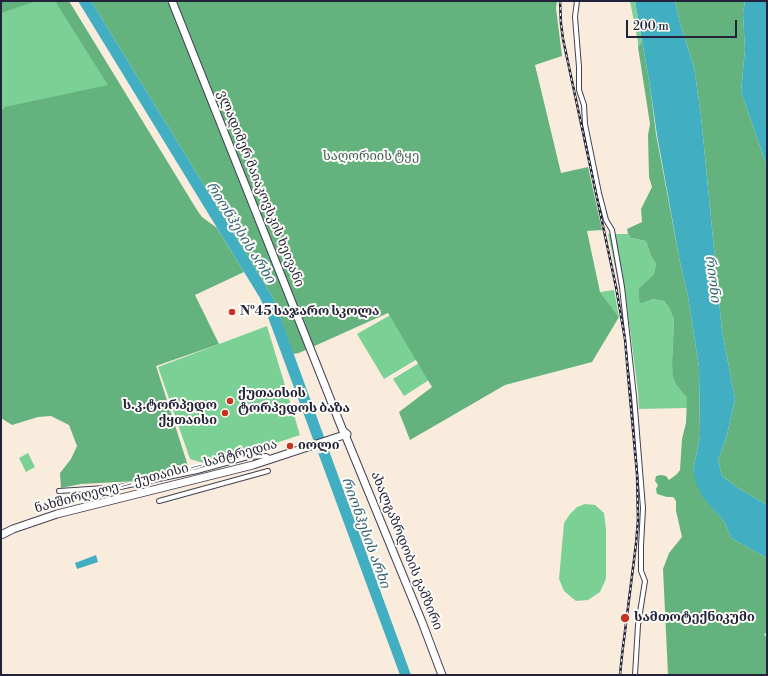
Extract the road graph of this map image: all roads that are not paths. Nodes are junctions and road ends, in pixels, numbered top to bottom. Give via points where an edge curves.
1 (172, 1) edge
2 (577, 1) edge
3 (343, 435) junction
4 (272, 459) junction
5 (268, 471) dead end
6 (59, 491) dead end
7 (159, 501) dead end
8 (1, 535) edge
9 (442, 675) edge
10 (635, 675) edge

1 - 3 main road, ვლადიმერ მაიაკოვსკის ხეივანი
2 - 10 street via 575,17 579,90 584,105 587,137 599,193 606,220 612,230 622,287 644,508 641,546 641,571 644,582
3 - 4 main road, ნახშირღელე — ქუთაისი — სამტრედია
3 - 9 main road, ახალგაზრდობის გამზირი
4 - 6 street via 265,456 248,457 120,487
4 - 8 main road, ნახშირღელე — ქუთაისი — სამტრედია via 198,480 57,514
5 - 7 street

